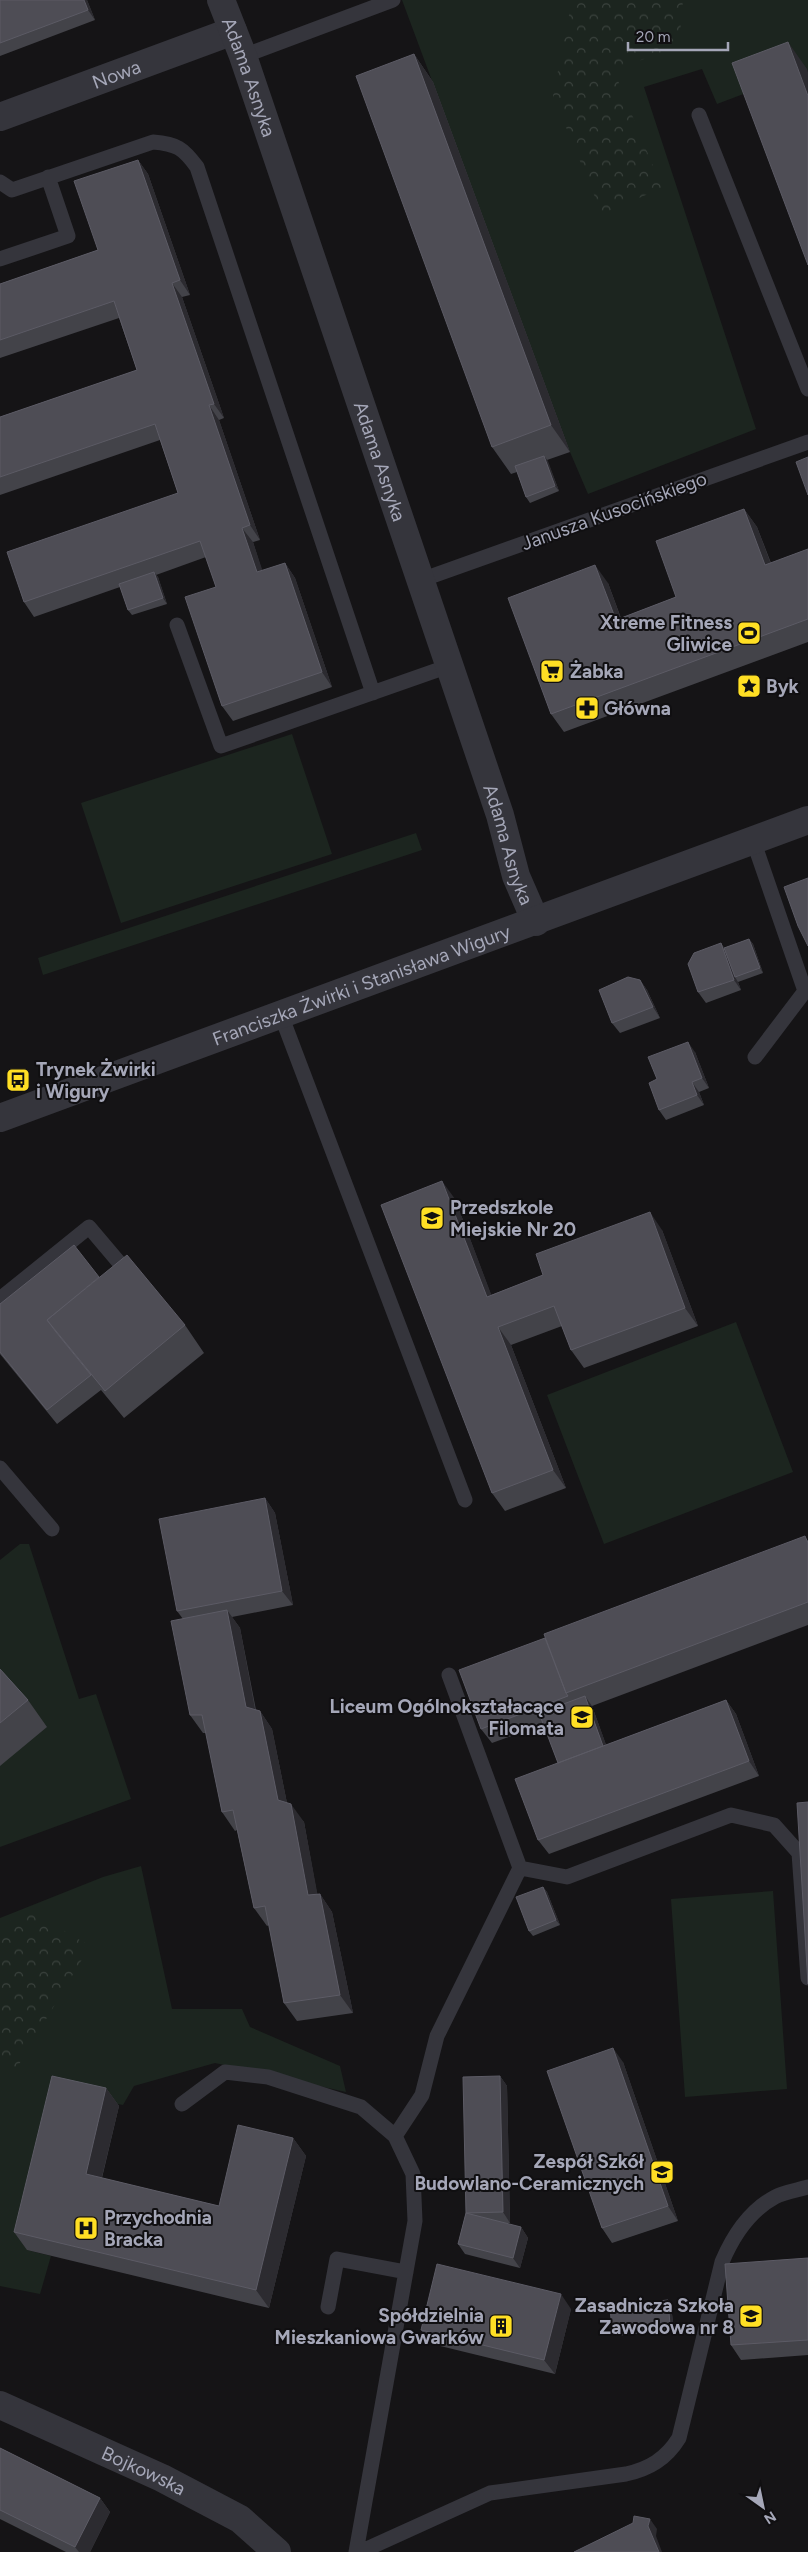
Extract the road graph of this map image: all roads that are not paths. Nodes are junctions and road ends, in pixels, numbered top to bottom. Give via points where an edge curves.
1 (221, 0) edge
2 (393, 0) edge
3 (233, 31) junction
4 (244, 56) junction
5 (699, 115) dead end
6 (0, 118) edge
7 (48, 178) junction
8 (0, 182) edge
9 (0, 260) edge
10 (808, 389) edge
11 (808, 442) edge
12 (421, 580) junction
13 (177, 625) dead end
14 (448, 666) junction
15 (373, 693) junction
16 (808, 820) edge
17 (753, 840) junction
18 (536, 922) junction
19 (281, 1015) junction
20 (755, 1057) dead end
21 (0, 1118) edge
22 (122, 1266) edge
23 (0, 1299) edge
24 (0, 1468) edge
25 (465, 1500) dead end
26 (52, 1529) dead end
27 (449, 1675) dead end
28 (520, 1868) junction
29 (808, 1978) edge
30 (182, 2104) dead end
31 (395, 2136) junction
32 (808, 2187) edge
33 (406, 2272) junction
34 (328, 2307) dead end
35 (0, 2405) edge
36 (277, 2552) edge
37 (356, 2552) edge
38 (360, 2552) edge

1 - 3 street, Adama Asnyka
2 - 4 lane
3 - 4 street, Adama Asnyka
3 - 6 street, Nowa
4 - 12 street, Adama Asnyka
5 - 10 lane
7 - 8 lane via 12,190
7 - 9 lane via 68,236
7 - 15 lane via 153,142 170,144 185,151 198,167
11 - 12 lane, Janusza Kusocińskiego
12 - 14 street, Adama Asnyka
13 - 15 lane via 221,746
14 - 15 lane
14 - 18 street, Adama Asnyka via 500,815 516,876
16 - 17 street, Franciszka Żwirki i Stanisława Wigury
17 - 18 street, Franciszka Żwirki i Stanisława Wigury
17 - 20 lane via 805,992
18 - 19 street, Franciszka Żwirki i Stanisława Wigury
19 - 21 street, Franciszka Żwirki i Stanisława Wigury
19 - 25 lane
22 - 23 lane via 89,1227
24 - 26 lane
27 - 28 lane
28 - 29 lane via 567,1877 731,1815 774,1825 799,1853
28 - 31 lane via 436,2036 422,2095
30 - 31 lane via 225,2072 268,2077 361,2107
31 - 33 lane via 413,2174 415,2221
32 - 38 lane via 775,2196 732,2238 722,2262 679,2438 664,2456 642,2470 626,2474 490,2493
33 - 34 lane via 337,2259
33 - 37 lane
35 - 36 street, Bojkowska via 162,2478 240,2519

